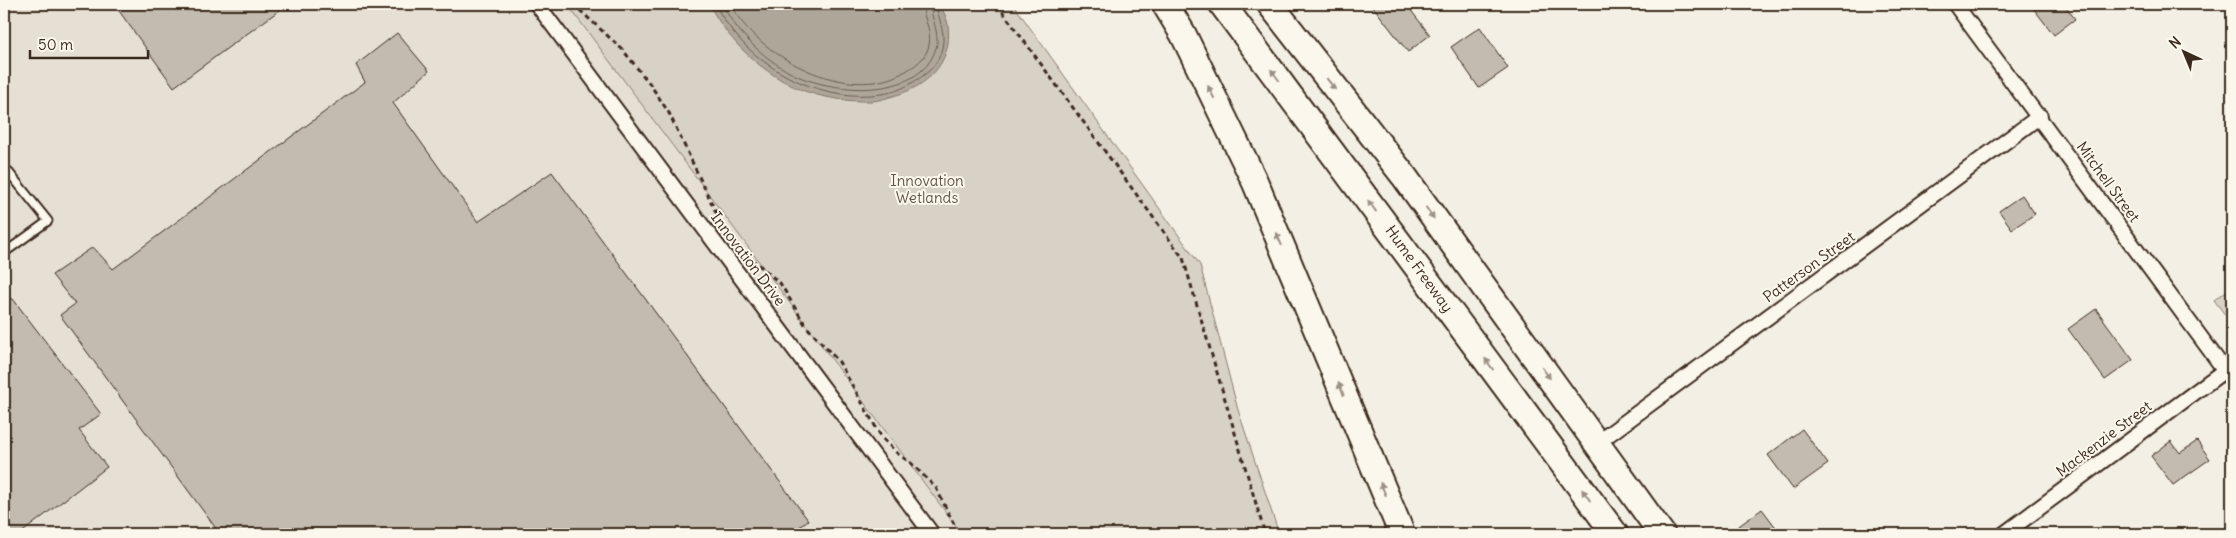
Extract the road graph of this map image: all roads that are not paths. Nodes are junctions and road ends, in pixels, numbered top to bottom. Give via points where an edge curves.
1 (537, 4) edge
2 (1165, 4) edge
3 (1222, 4) edge
4 (1270, 4) edge
5 (1955, 4) edge
6 (2040, 116) junction
7 (4, 172) edge
8 (4, 253) edge
9 (2228, 375) edge
10 (1597, 443) junction
11 (932, 534) edge
12 (1402, 534) edge
13 (1615, 534) edge
14 (1662, 534) edge
15 (2004, 534) edge

1 - 11 street, Innovation Drive
12 -> 2 highway via 1256,182
13 -> 3 highway, Hume Freeway
4 -> 10 highway via 1404,176
5 - 6 street, Mitchell Street
6 - 9 street, Mitchell Street
6 - 10 street, Patterson Street
7 - 8 lane via 7,170 48,220
9 - 15 street, Mackenzie Street
10 - 14 highway

